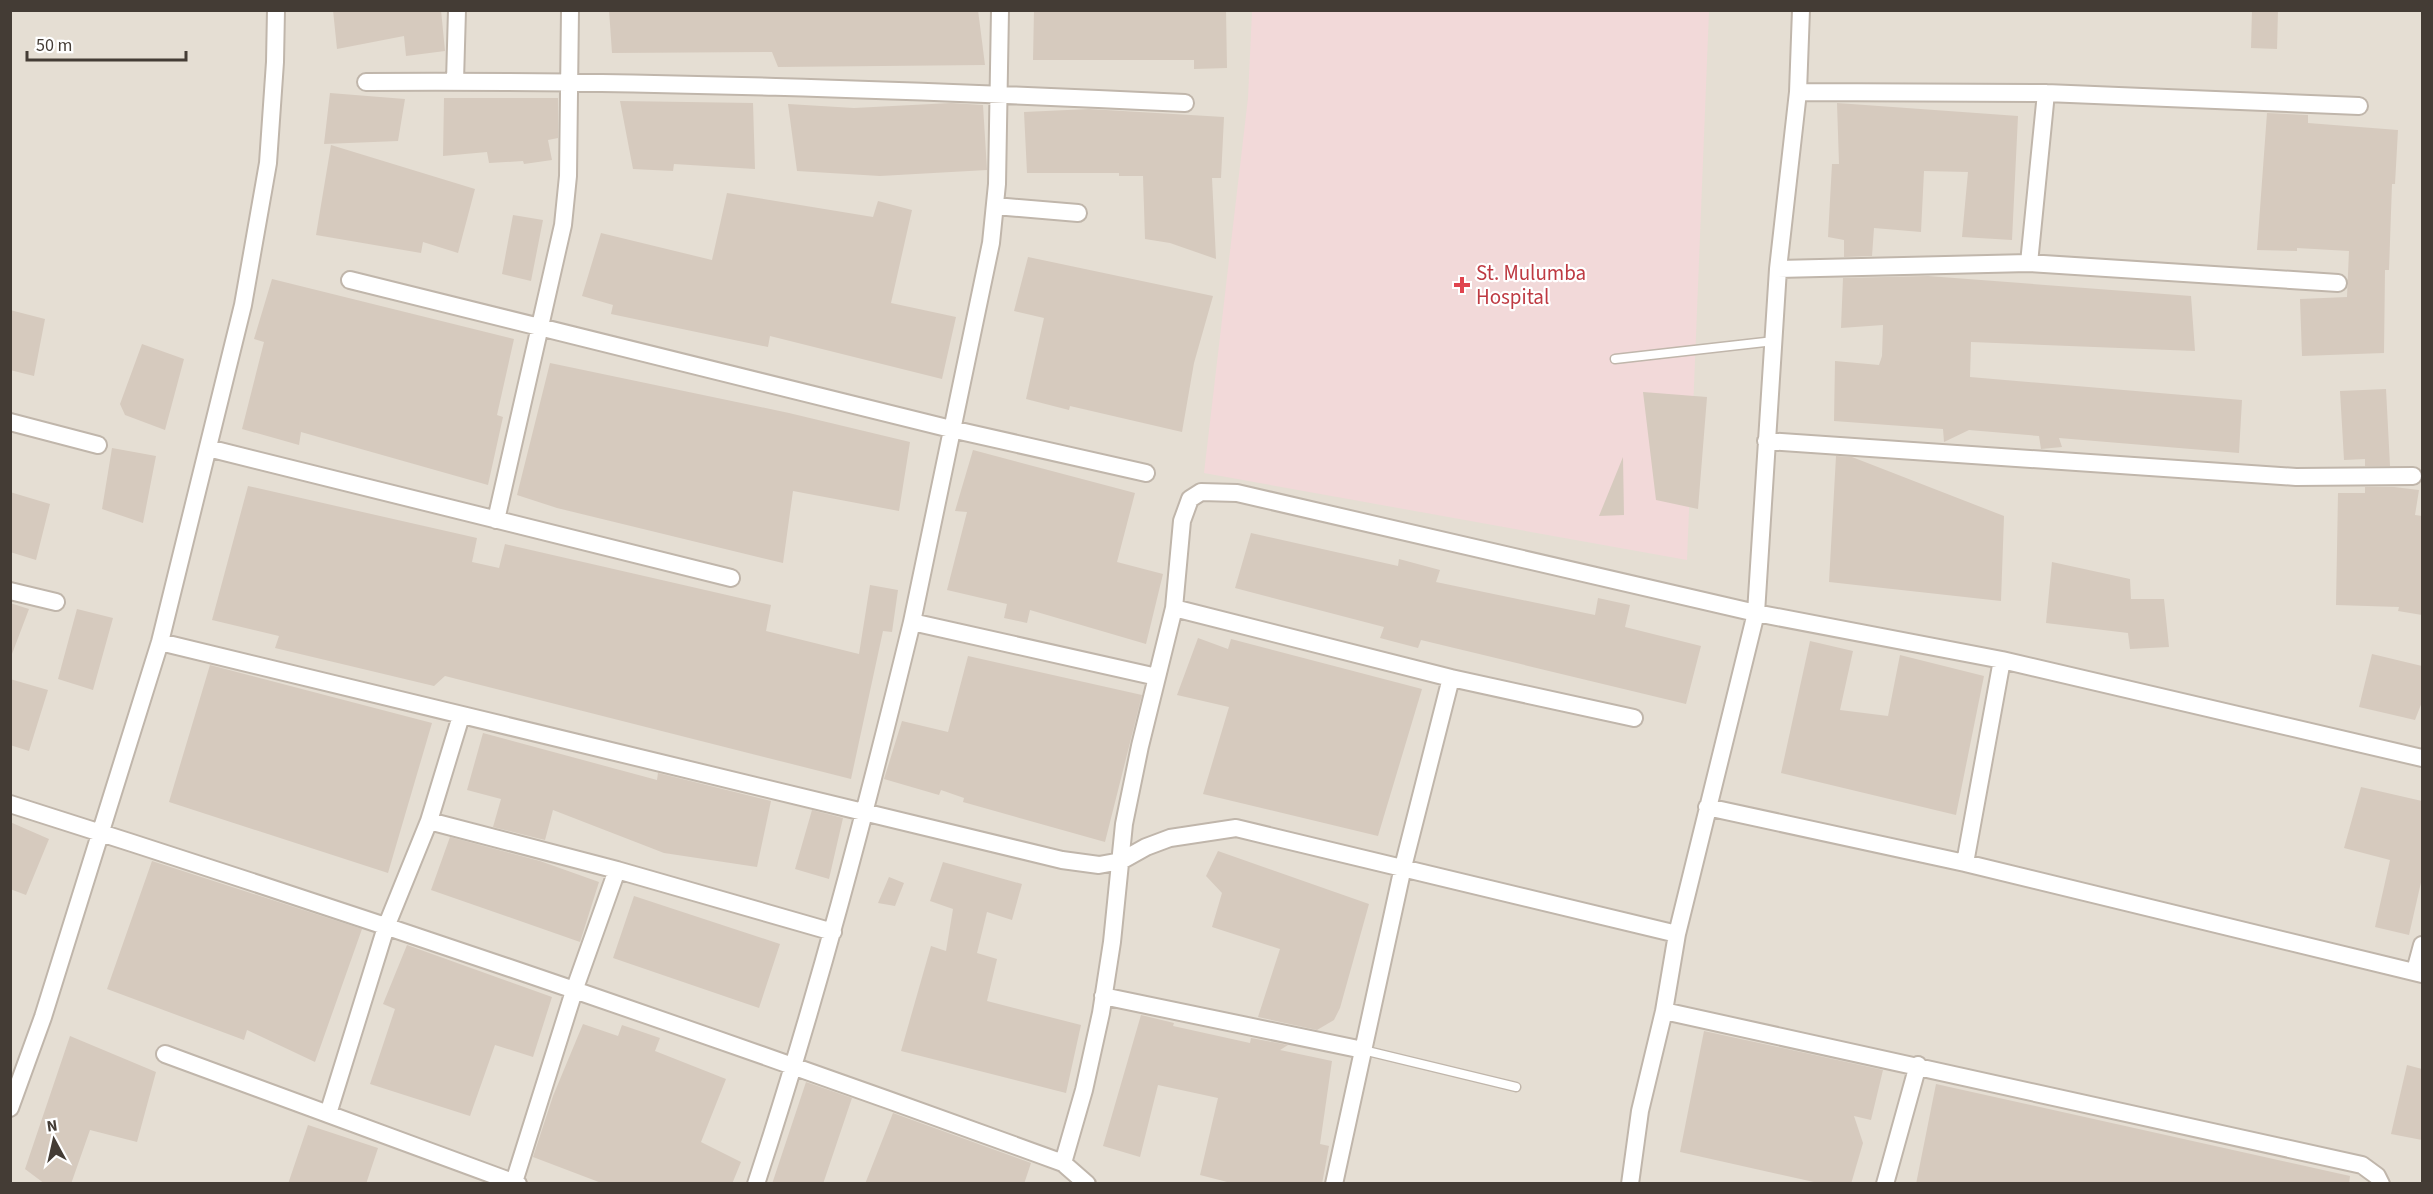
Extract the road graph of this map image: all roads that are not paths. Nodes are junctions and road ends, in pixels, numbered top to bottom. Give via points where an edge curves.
1 (276, 10) edge
2 (456, 10) edge
3 (570, 10) edge
4 (1000, 10) edge
5 (1801, 10) edge
6 (455, 81) junction
7 (366, 82) dead end
8 (569, 83) junction
9 (1798, 92) junction
10 (2046, 93) junction
11 (999, 94) junction
12 (1185, 103) dead end
13 (2359, 106) dead end
14 (995, 206) junction
15 (1077, 213) dead end
16 (2029, 263) junction
17 (1778, 269) junction
18 (350, 280) dead end
19 (2338, 283) dead end
20 (538, 327) junction
21 (1775, 341) junction
22 (1615, 359) dead end
23 (10, 422) edge
24 (951, 429) junction
25 (1766, 441) junction
26 (98, 445) dead end
27 (208, 448) junction
28 (1146, 474) dead end
29 (2413, 476) dead end
30 (496, 520) junction
31 (731, 578) dead end
32 (10, 591) edge
33 (56, 602) dead end
34 (1174, 608) junction
35 (1756, 613) junction
36 (912, 622) junction
37 (160, 642) junction
38 (2002, 660) junction
39 (1157, 677) junction
40 (1451, 678) junction
41 (461, 716) junction
42 (1634, 718) dead end
43 (2422, 758) edge
44 (10, 804) edge
45 (1707, 807) junction
46 (866, 812) junction
47 (429, 821) junction
48 (101, 832) junction
49 (1121, 861) junction
50 (1965, 863) junction
51 (1403, 867) junction
52 (617, 870) junction
53 (386, 927) junction
54 (833, 932) junction
55 (1677, 934) junction
56 (2422, 945) edge
57 (2419, 972) edge
58 (575, 988) junction
59 (1103, 996) junction
60 (1664, 1011) junction
61 (1363, 1050) junction
62 (165, 1054) dead end
63 (795, 1065) junction
64 (1918, 1065) junction
65 (1516, 1087) dead end
66 (10, 1108) edge
67 (328, 1114) junction
68 (1063, 1163) junction
69 (1636, 1182) edge
70 (516, 1183) edge
71 (756, 1184) edge
72 (1087, 1184) edge
73 (1334, 1184) edge
74 (1885, 1184) edge
75 (2381, 1184) edge

1 - 27 street via 268,163 243,305
2 - 6 street
3 - 8 street
4 - 11 street
5 - 9 street
6 - 7 street
6 - 8 street
8 - 11 street
8 - 20 street via 563,225
9 - 10 street
9 - 17 street
10 - 13 street
10 - 16 street
11 - 12 street
11 - 14 street
14 - 15 street
14 - 24 street via 991,243
16 - 17 street
16 - 19 street
17 - 21 street
18 - 20 street
20 - 24 street
20 - 30 street
21 - 22 lane
21 - 25 street
23 - 26 street
24 - 28 street
24 - 36 street
25 - 29 street via 2296,477
25 - 35 street
27 - 30 street
27 - 37 street
30 - 31 street
32 - 33 street
34 - 35 street via 1182,521 1190,499 1212,490 1237,492
34 - 39 street
34 - 40 street
35 - 38 street
35 - 45 street
36 - 39 street
36 - 46 street
37 - 41 street
37 - 48 street
38 - 43 street
38 - 50 street
39 - 49 street via 1133,776
40 - 42 street
40 - 51 street
41 - 46 street
41 - 47 street
44 - 48 street
45 - 50 street
45 - 55 street
46 - 49 street via 1062,860 1100,865
46 - 54 street
47 - 52 street
47 - 53 street
48 - 53 street
48 - 66 street
49 - 51 street via 1170,838 1236,828
49 - 59 street
50 - 57 street
51 - 55 street
51 - 61 street
52 - 54 street
52 - 58 street
53 - 58 street
53 - 67 street
54 - 63 street
55 - 60 street
56 - 57 street
58 - 63 street
58 - 70 street
59 - 61 street
59 - 68 street via 1084,1090
60 - 64 street
60 - 69 street via 1640,1111
61 - 65 lane
61 - 73 street
62 - 67 street
63 - 68 street
63 - 71 street
64 - 74 street
64 - 75 street via 2362,1165
67 - 70 street
68 - 72 street

